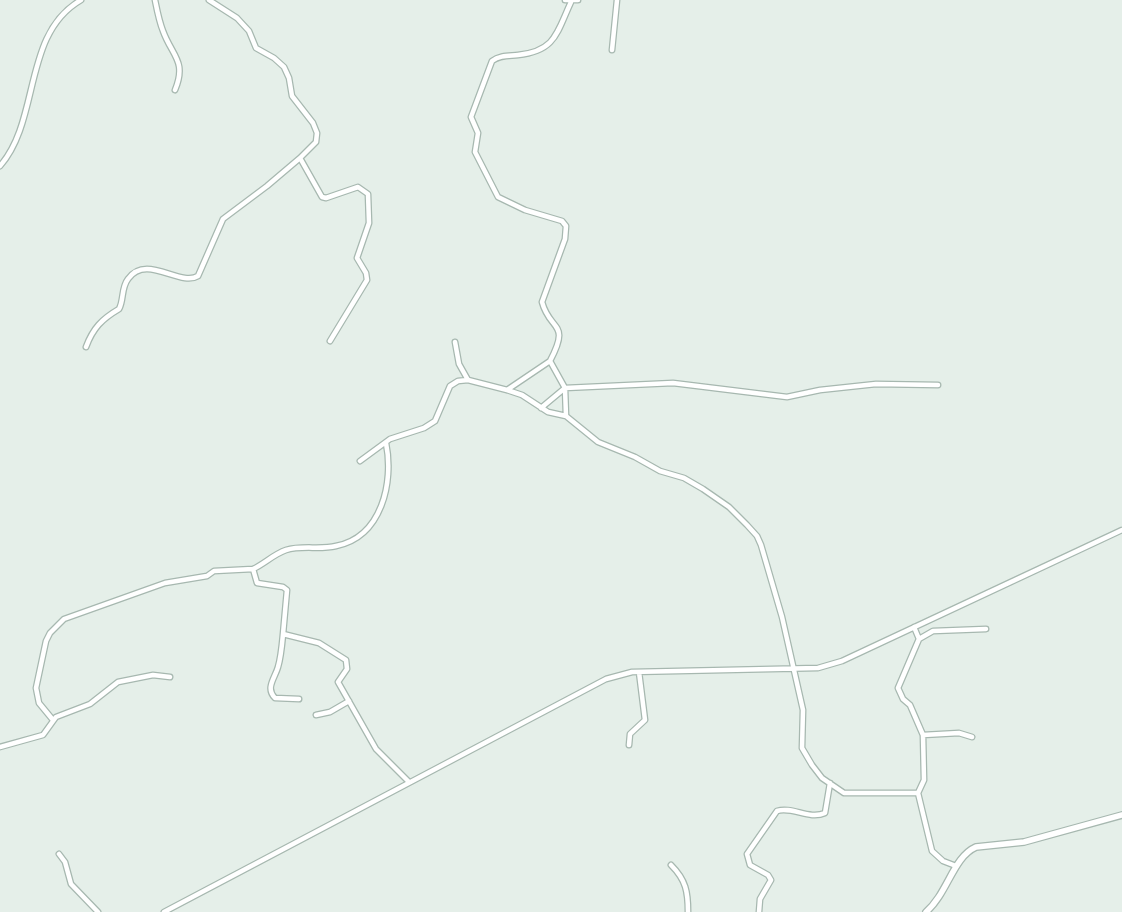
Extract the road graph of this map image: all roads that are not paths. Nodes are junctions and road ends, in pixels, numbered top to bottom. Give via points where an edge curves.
1 (81, 0) edge
2 (155, 0) edge
3 (209, 0) edge
4 (566, 0) edge
5 (578, 0) edge
6 (617, 0) edge
7 (571, 2) junction
8 (612, 50) dead end
9 (175, 90) dead end
10 (300, 158) junction
11 (0, 166) edge
12 (330, 341) dead end
13 (456, 342) dead end
14 (86, 347) dead end
15 (550, 361) junction
16 (468, 380) junction
17 (938, 385) dead end
18 (565, 388) junction
19 (507, 390) junction
20 (541, 408) junction
21 (566, 416) junction
22 (386, 443) junction
23 (360, 461) dead end
24 (1122, 530) edge
25 (252, 569) junction
26 (914, 627) junction
27 (986, 630) dead end
28 (283, 634) junction
29 (919, 639) junction
30 (793, 670) junction
31 (639, 672) junction
32 (170, 677) dead end
33 (299, 699) dead end
34 (349, 701) junction
35 (316, 715) dead end
36 (53, 720) junction
37 (923, 735) junction
38 (972, 737) dead end
39 (629, 745) dead end
40 (0, 747) edge
41 (409, 782) junction
42 (830, 783) junction
43 (918, 793) junction
44 (1122, 815) edge
45 (59, 854) dead end
46 (671, 866) dead end
47 (956, 866) junction
48 (98, 912) edge
49 (164, 912) edge
50 (688, 912) edge
51 (760, 912) edge
52 (926, 912) edge

1 - 11 street via 66,10 43,46 15,146
2 - 9 street via 162,30 181,72
3 - 10 street via 232,14 245,26 256,48 274,58 287,72 292,96 313,123 317,134 313,146
4 - 7 street
5 - 7 street
6 - 8 street
7 - 15 street via 549,46 492,61 472,114 478,133 475,152 498,197 525,210 562,221 566,226 565,239 542,297 544,308 559,336
10 - 12 street via 324,198 358,187 364,189 369,197 369,223 357,258 367,280
10 - 14 street via 223,219 198,276 186,279 151,269 132,274 119,309 100,322
13 - 16 street via 460,364
15 - 18 street
15 - 19 street
16 - 19 street
16 - 22 street via 450,386 439,416 433,423
17 - 18 street via 876,384 788,397 673,383
18 - 20 street
18 - 21 street
19 - 20 street via 522,395
20 - 21 street via 551,414
21 - 30 street via 598,442 660,471 684,478 729,507 757,536 782,617
22 - 23 street
22 - 25 street via 390,461 388,487 377,515 363,531 337,546 284,551
24 - 26 street
25 - 28 street via 257,583 287,590
25 - 36 street via 214,571 207,576 165,583 64,619 46,641 36,688 39,703
26 - 29 street
26 - 30 street via 842,661 818,668
27 - 29 street via 932,631
28 - 33 street via 271,690 276,698
28 - 34 street via 319,643 346,660 347,669 338,684
29 - 37 street via 898,688
30 - 31 street
30 - 42 street via 804,710 802,748
31 - 39 street via 645,720 630,734
31 - 41 street via 606,679
32 - 36 street via 153,675 118,682 90,704
34 - 35 street via 330,712
34 - 41 street via 376,749
36 - 40 street via 42,735
37 - 38 street via 959,733
37 - 43 street via 924,780
41 - 49 street
42 - 43 street via 851,795
42 - 51 street via 824,812 815,815 783,809 777,811 747,854 750,865 768,875 770,880 760,899
43 - 47 street via 932,851 943,861
44 - 47 street via 1024,842 976,847 964,854
45 - 48 street via 65,862 71,884
46 - 50 street via 680,874 687,888
47 - 52 street via 937,903

